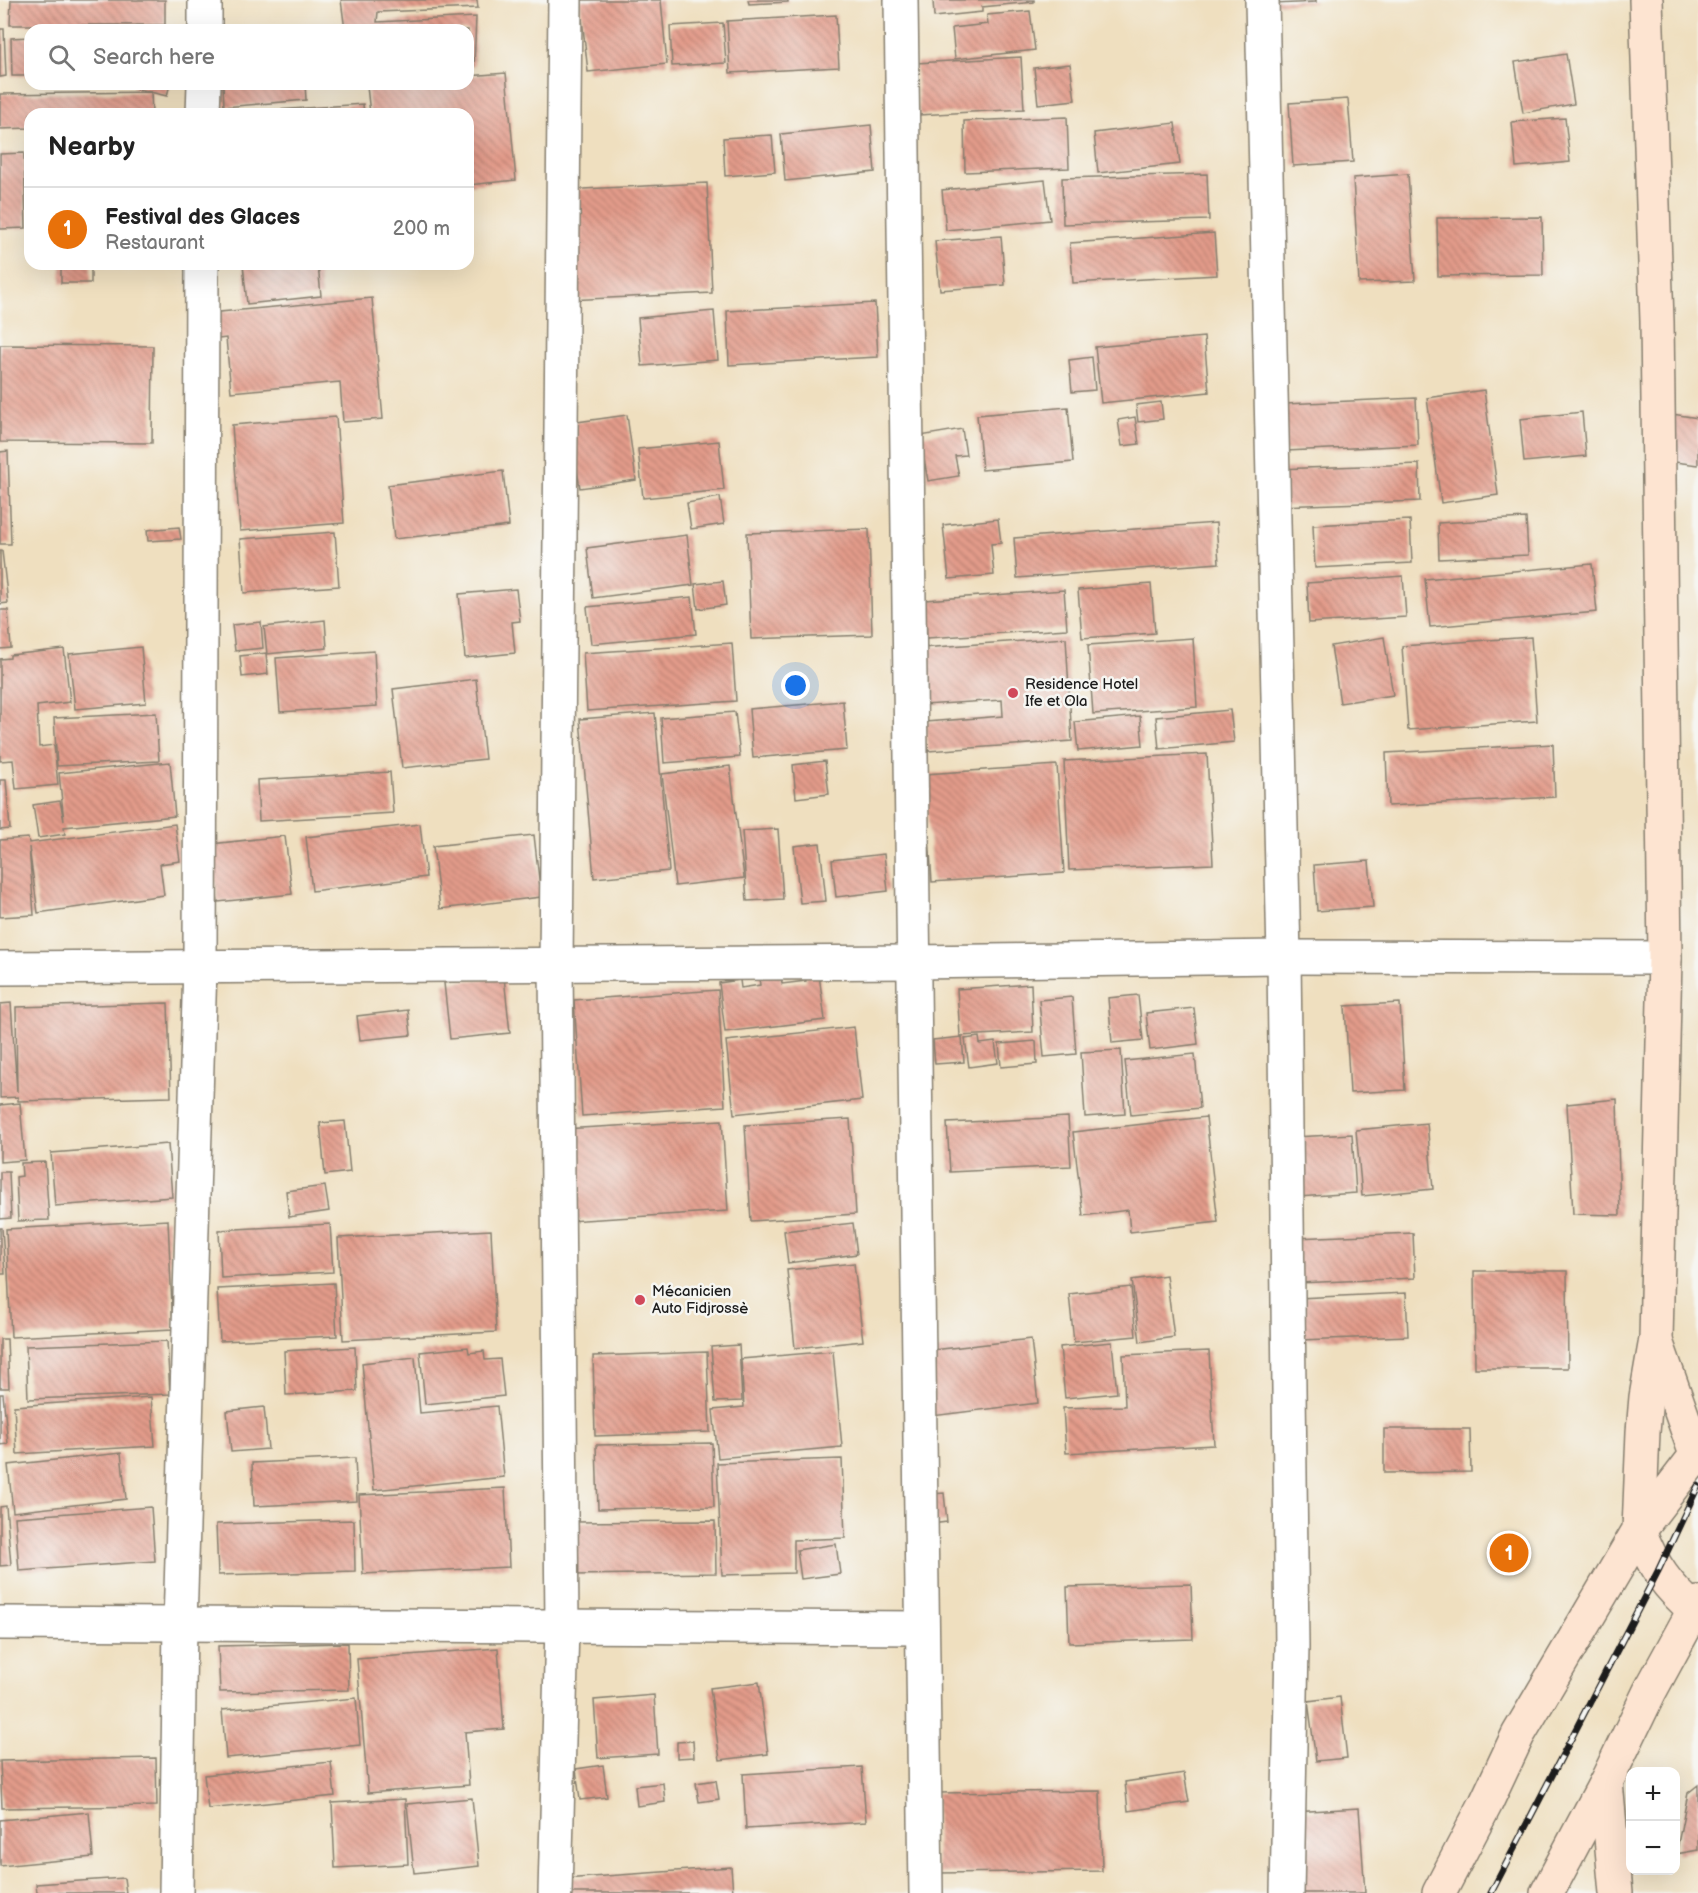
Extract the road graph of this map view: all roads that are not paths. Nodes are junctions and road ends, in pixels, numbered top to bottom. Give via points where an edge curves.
1 (206, 0) edge
2 (565, 0) edge
3 (901, 0) edge
4 (1262, 0) edge
5 (1646, 0) edge
6 (205, 24) edge
7 (204, 90) edge
8 (203, 108) edge
9 (202, 270) edge
10 (1284, 957) junction
11 (1665, 958) junction
12 (914, 962) junction
13 (556, 964) junction
14 (200, 966) junction
15 (0, 968) edge
16 (1656, 1339) junction
17 (1697, 1456) edge
18 (1639, 1530) junction
19 (1697, 1609) edge
20 (0, 1623) edge
21 (180, 1624) junction
22 (562, 1626) junction
23 (922, 1628) junction
24 (1606, 1782) junction
25 (176, 1893) edge
26 (555, 1893) edge
27 (926, 1893) edge
28 (1287, 1893) edge
29 (1439, 1893) edge
30 (1547, 1893) edge
31 (1616, 1893) edge

1 - 6 street
2 - 13 street
3 - 12 street
4 - 10 street
5 - 11 main road via 1657,321
7 - 8 street
9 - 14 street
10 - 11 street
10 - 12 street
10 - 28 street via 1292,1647
11 - 16 main road
12 - 13 street
12 - 23 street
13 - 14 street
13 - 22 street
14 - 15 street
14 - 21 street
16 - 17 main road
16 - 18 main road via 1646,1397
17 - 18 main road
18 - 19 main road via 1649,1556 1672,1591
18 - 29 main road via 1518,1735
19 - 24 main road via 1650,1691
20 - 21 street
21 - 22 street
21 - 25 street
22 - 23 street
22 - 26 street
23 - 27 street
24 - 30 main road
24 - 31 main road

